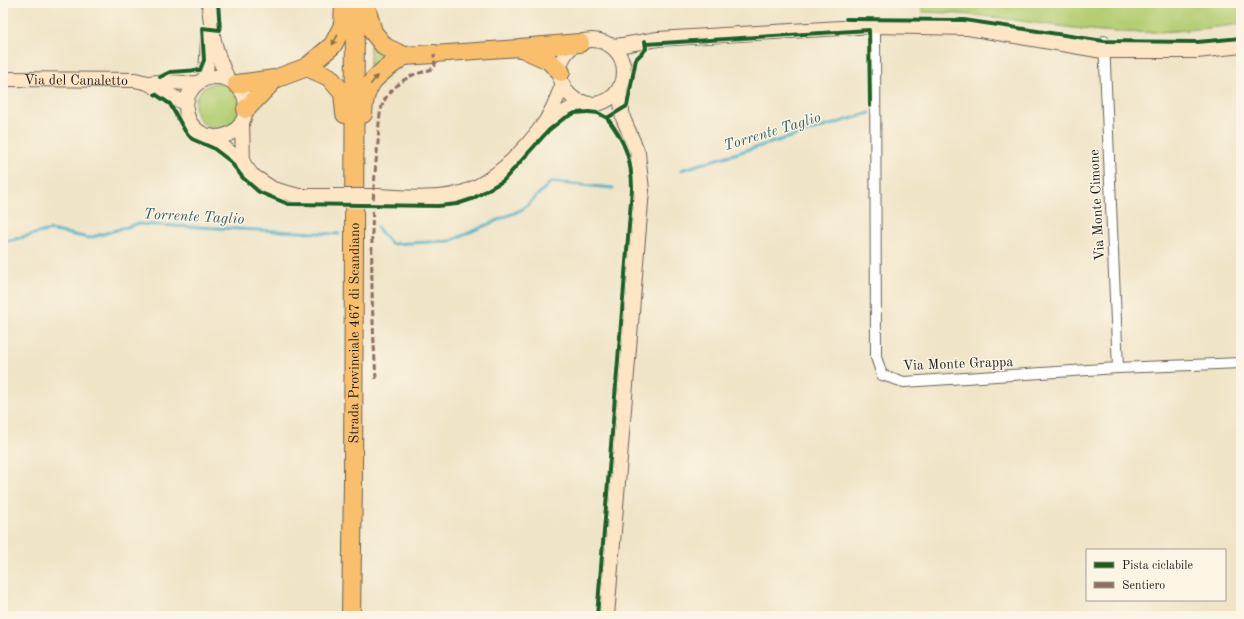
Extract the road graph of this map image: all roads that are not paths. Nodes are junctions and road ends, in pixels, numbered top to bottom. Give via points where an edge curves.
1 (209, 3) edge
2 (344, 3) edge
3 (355, 3) edge
4 (365, 3) edge
5 (875, 26) junction
6 (211, 33) junction
7 (580, 42) junction
8 (638, 42) junction
9 (610, 45) junction
10 (1104, 46) junction
11 (1241, 46) edge
12 (519, 48) junction
13 (434, 54) joint
14 (404, 56) junction
15 (307, 67) junction
16 (624, 72) junction
17 (562, 78) junction
18 (3, 79) edge
19 (275, 79) junction
20 (202, 80) junction
21 (232, 82) junction
22 (148, 83) junction
23 (619, 88) junction
24 (583, 102) junction
25 (599, 103) junction
26 (186, 104) junction
27 (244, 116) junction
28 (623, 118) junction
29 (544, 124) junction
30 (210, 136) junction
31 (243, 163) junction
32 (354, 228) junction
33 (1241, 363) edge
34 (1118, 368) junction
35 (351, 616) edge
36 (607, 616) edge

1 - 6 main road
2 -> 15 highway via 343,26 333,45
3 - 32 highway, Strada Provinciale 467 di Scandiano
4 - 14 highway via 373,32 385,48
5 - 8 main road
5 - 10 main road via 968,28
5 - 34 street, Via Monte Grappa via 876,357 882,375 904,382
6 - 20 main road via 207,37
6 - 21 main road via 218,58
7 - 9 main road via 592,40
7 - 12 highway
7 - 17 main road via 566,54
8 - 9 main road
8 - 16 main road via 624,62
9 - 16 main road via 619,54
10 - 11 main road via 1197,51
10 - 34 street, Via Monte Cimone
12 - 13 main road
12 - 17 highway via 548,60
13 - 14 highway
32 -> 14 highway via 363,162 364,97 375,78
15 - 19 highway
15 - 32 highway via 329,77 343,93
16 - 23 main road
17 - 24 main road via 573,97
17 - 29 main road
18 - 22 main road, Via del Canaletto via 135,80
19 - 21 highway
19 - 27 highway
20 - 21 main road via 217,76
20 - 22 main road via 183,84 159,81
20 - 26 main road via 190,92
21 - 27 main road via 245,98
22 - 26 main road
23 - 25 main road via 611,98
23 - 28 main road
24 - 25 main road
24 - 29 main road
25 - 28 main road
26 - 30 main road via 191,122 199,131
27 - 30 main road via 228,134
27 - 31 main road
28 - 36 main road via 638,153 642,190
29 - 31 main road, bridge via 498,173 459,194 438,198 300,196 273,189 252,175
30 - 31 main road
32 - 35 highway, Strada Provinciale 467 di Scandiano
33 - 34 street, Via Monte Grappa

